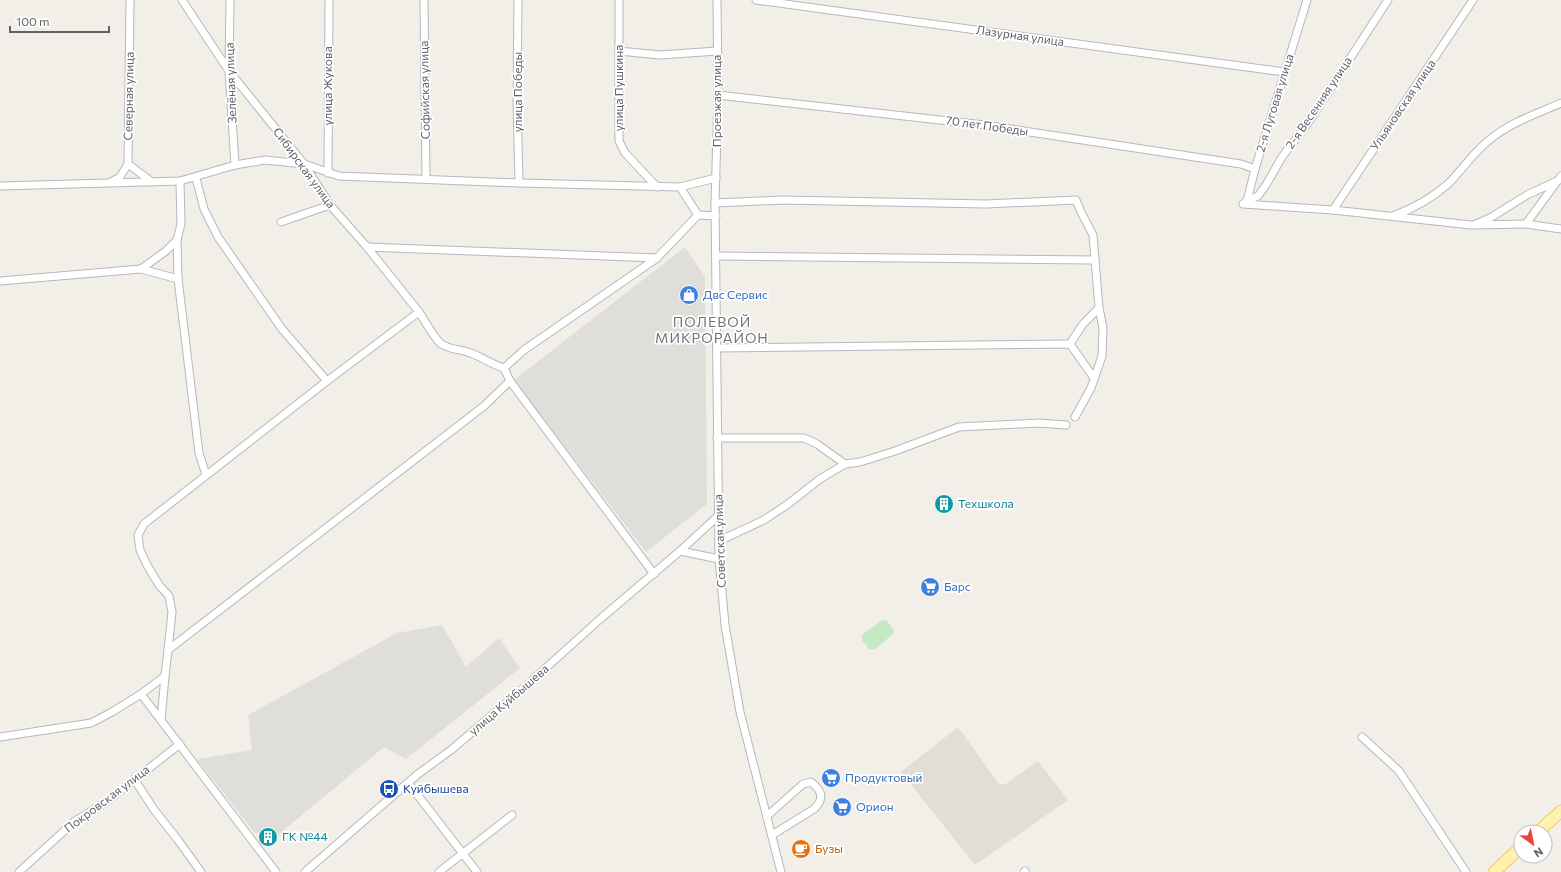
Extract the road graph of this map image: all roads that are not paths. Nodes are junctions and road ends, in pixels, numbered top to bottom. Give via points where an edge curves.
1 (130, 0) edge
2 (182, 0) edge
3 (230, 0) edge
4 (329, 0) edge
5 (424, 0) edge
6 (518, 0) edge
7 (619, 0) edge
8 (717, 0) edge
9 (756, 0) edge
10 (1306, 0) edge
11 (1388, 0) edge
12 (1472, 0) edge
13 (619, 51) junction
14 (717, 51) junction
15 (229, 71) junction
16 (1284, 72) junction
17 (718, 95) junction
18 (1561, 103) edge
19 (128, 164) junction
20 (304, 164) junction
21 (235, 165) junction
22 (1255, 169) junction
23 (328, 173) junction
24 (196, 178) junction
25 (716, 178) junction
26 (1560, 178) edge
27 (426, 179) junction
28 (152, 182) junction
29 (180, 182) junction
30 (110, 183) junction
31 (519, 183) junction
32 (0, 186) edge
33 (657, 187) junction
34 (680, 187) junction
35 (715, 203) junction
36 (1245, 203) junction
37 (330, 205) junction
38 (1333, 210) junction
39 (698, 215) junction
40 (716, 216) junction
41 (1390, 217) junction
42 (281, 222) dead end
43 (1526, 224) junction
44 (1471, 226) junction
45 (1561, 229) edge
46 (177, 240) junction
47 (367, 247) junction
48 (716, 256) junction
49 (657, 258) junction
50 (1095, 260) junction
51 (141, 269) junction
52 (178, 279) junction
53 (0, 281) edge
54 (1099, 308) junction
55 (419, 312) junction
56 (1070, 344) junction
57 (717, 348) junction
58 (504, 368) junction
59 (1094, 378) junction
60 (327, 381) junction
61 (510, 381) junction
62 (1075, 417) dead end
63 (1066, 425) dead end
64 (717, 438) junction
65 (845, 464) junction
66 (206, 475) junction
67 (718, 516) junction
68 (719, 541) junction
69 (680, 551) junction
70 (718, 560) junction
71 (654, 574) junction
72 (168, 650) junction
73 (165, 676) junction
74 (141, 694) junction
75 (161, 720) junction
76 (1362, 737) dead end
77 (0, 738) edge
78 (180, 744) junction
79 (134, 779) junction
80 (409, 784) junction
81 (1561, 811) edge
82 (512, 815) dead end
83 (767, 816) junction
84 (1547, 824) edge
85 (772, 835) junction
86 (462, 853) junction
87 (1513, 854) edge
88 (197, 871) edge
89 (19, 872) edge
90 (276, 872) edge
91 (305, 872) edge
92 (438, 872) edge
93 (477, 872) edge
94 (781, 872) edge
95 (1466, 872) edge
96 (1494, 872) edge

1 - 19 street, Северная улица
2 - 15 street, Сибирская улица
3 - 15 street, Зелёная улица
4 - 23 street, улица Жукова
5 - 27 street, Софийская улица
6 - 31 street, улица Победы
7 - 13 street, улица Пушкина
8 - 14 street, Проезжая улица
9 - 16 street, Лазурная улица
10 - 16 street, 2-я Луговая улица
11 - 36 street, 2-я Весенняя улица via 1308,123 1282,157 1266,185 1258,196
12 - 38 street, Ульяновская улица
13 - 14 street via 660,54
13 - 33 street, улица Пушкина via 619,141 625,153
14 - 17 street, Проезжая улица
15 - 20 street, Сибирская улица
15 - 21 street, Зелёная улица
16 - 22 street, 2-я Луговая улица
17 - 22 street, 70 лет Победы via 984,125 1241,164
17 - 25 street, Проезжая улица
18 - 41 street via 1512,124 1487,141 1448,184 1404,212
19 - 28 street
19 - 30 street via 120,177
20 - 21 street via 265,160
20 - 23 street
20 - 37 street, Сибирская улица
21 - 24 street
22 - 36 street, 2-я Луговая улица
23 - 27 street via 339,176
24 - 29 street
24 - 60 street via 204,209 218,237 282,329
25 - 34 street
25 - 35 street, Проезжая улица
26 - 43 street
26 - 44 street
27 - 31 street
28 - 29 street
28 - 30 street
29 - 46 street via 181,224
30 - 32 street
31 - 33 street
33 - 34 street
34 - 39 street
35 - 40 street, Советская улица
35 - 50 street via 782,200 986,204 1076,200 1093,235
36 - 38 street
37 - 42 street
37 - 47 street, Сибирская улица
38 - 41 street
39 - 40 street
39 - 49 street
40 - 48 street, Советская улица
41 - 44 street
43 - 44 street
43 - 45 street
46 - 51 street
46 - 52 street
47 - 49 street
47 - 55 street, Сибирская улица
48 - 50 street
48 - 57 street, Советская улица
49 - 58 street via 524,350
50 - 54 street
51 - 52 street
51 - 53 street
52 - 66 street via 199,453
54 - 56 street via 1082,324
54 - 59 street via 1103,328 1102,356
55 - 58 street, Сибирская улица via 440,342 451,349 476,355
55 - 60 street
56 - 57 street
56 - 59 street
57 - 64 street, Советская улица
58 - 61 street
59 - 62 street
60 - 66 street
61 - 71 street
61 - 72 street via 484,406
63 - 65 street via 1039,423 959,427 888,453
64 - 65 street via 804,438
64 - 67 street, Советская улица
65 - 68 street via 764,520
66 - 72 street via 144,524 138,535 146,565 169,596 172,612
67 - 68 street, Советская улица
67 - 69 street, улица Куйбышева
68 - 70 street, Советская улица
69 - 70 street
69 - 71 street, улица Куйбышева
70 - 83 street, Советская улица via 725,625 740,712
71 - 80 street, улица Куйбышева
72 - 73 street
73 - 74 street
73 - 75 street
74 - 75 street
74 - 77 street via 91,723
75 - 78 street
76 - 95 street via 1399,771
78 - 79 street, Покровская улица
78 - 90 street
79 - 88 street
79 - 89 street, Покровская улица via 106,802 76,821
80 - 86 street
80 - 91 street, улица Куйбышева
81 - 84 main road
82 - 86 street
83 - 85 street, Советская улица
83 - 85 street via 803,784 811,782 818,788 821,795 820,803
85 - 94 street, Советская улица
86 - 92 street
86 - 93 street
87 - 96 main road

